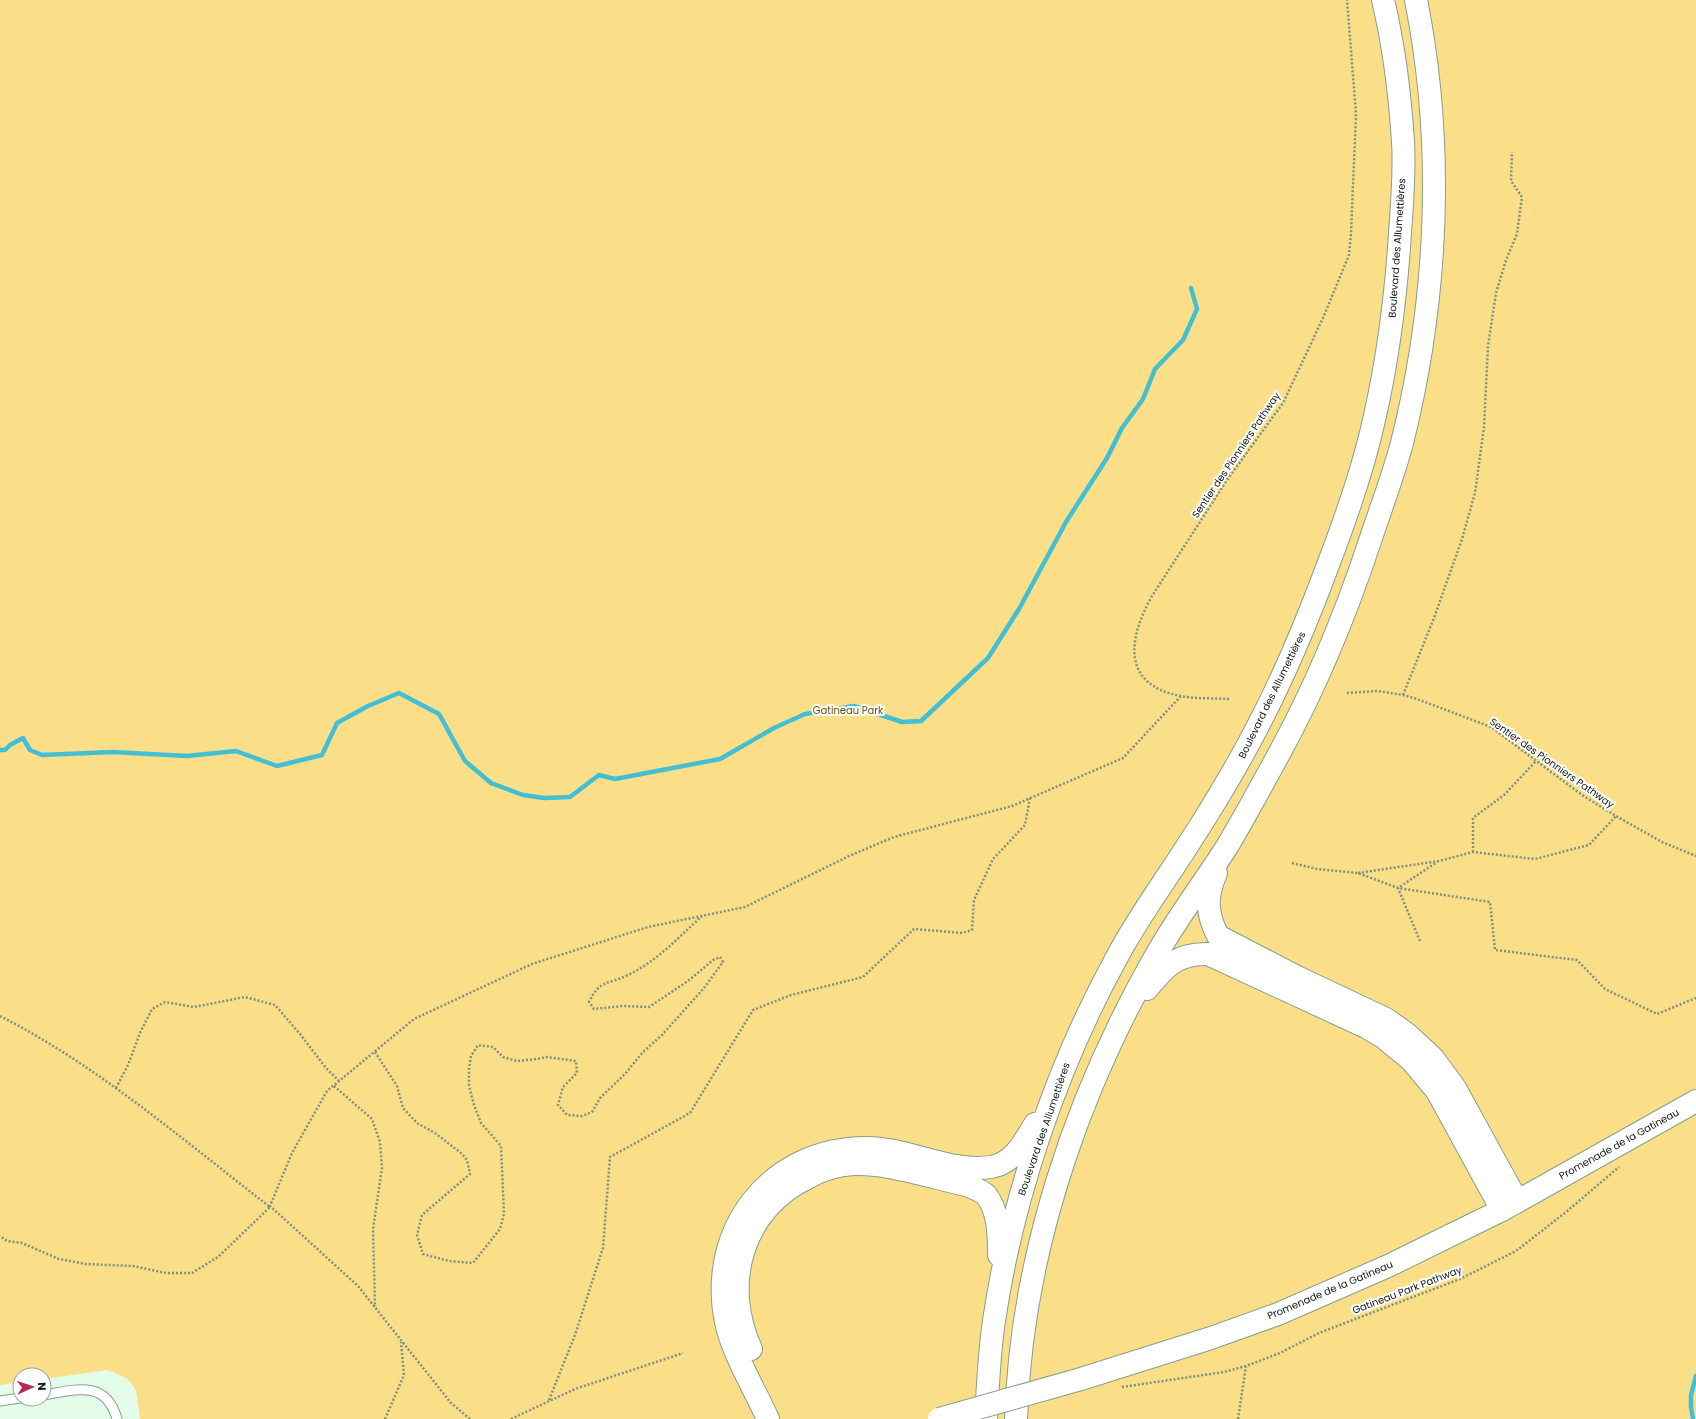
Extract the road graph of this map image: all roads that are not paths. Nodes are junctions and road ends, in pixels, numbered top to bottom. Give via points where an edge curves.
1 (1383, 0) edge
2 (1416, 0) edge
3 (1229, 842) junction
4 (1123, 1018) junction
5 (1054, 1092) junction
6 (1696, 1101) edge
7 (1510, 1205) junction
8 (998, 1296) junction
9 (52, 1394) edge
10 (12, 1399) edge
11 (0, 1401) edge
12 (117, 1419) edge
13 (768, 1419) edge
14 (785, 1419) edge
15 (939, 1419) edge
16 (986, 1419) edge
17 (1016, 1419) edge

1 - 5 main road, Boulevard des Allumettières via 1396,73 1404,145 1400,236 1396,290 1374,423 1348,512 1303,632 1259,725 1236,767 1117,956 1086,1018
2 - 3 main road via 1433,131 1433,241 1430,281 1410,409 1390,482 1340,626 1282,750
3 - 4 main road via 1154,957
3 - 7 main road via 1210,887 1208,901 1212,925 1218,936 1386,1019 1420,1046 1445,1072 1455,1088
4 - 7 main road via 1164,969 1173,962 1197,953 1208,954 1366,1027 1411,1060 1437,1091
4 - 17 main road via 1083,1108 1043,1235 1026,1321
5 - 8 main road, Boulevard des Allumettières via 1020,1197
5 - 13 main road via 1021,1147 1013,1157 1003,1163 969,1168 881,1149 839,1150 795,1165 773,1180 752,1200 742,1214 727,1254 724,1299 730,1335
6 - 7 main road, Promenade de la Gatineau
7 - 15 main road, Promenade de la Gatineau, bridge via 1388,1266 1284,1311 1211,1338 1081,1379
8 - 14 main road via 999,1242 996,1217 985,1194 977,1189 871,1164 829,1168 802,1180 777,1197 761,1215 747,1241 739,1272 738,1300 743,1327
8 - 16 main road, Boulevard des Allumettières
9 - 12 lane via 88,1389 99,1392 107,1398
10 - 11 lane

